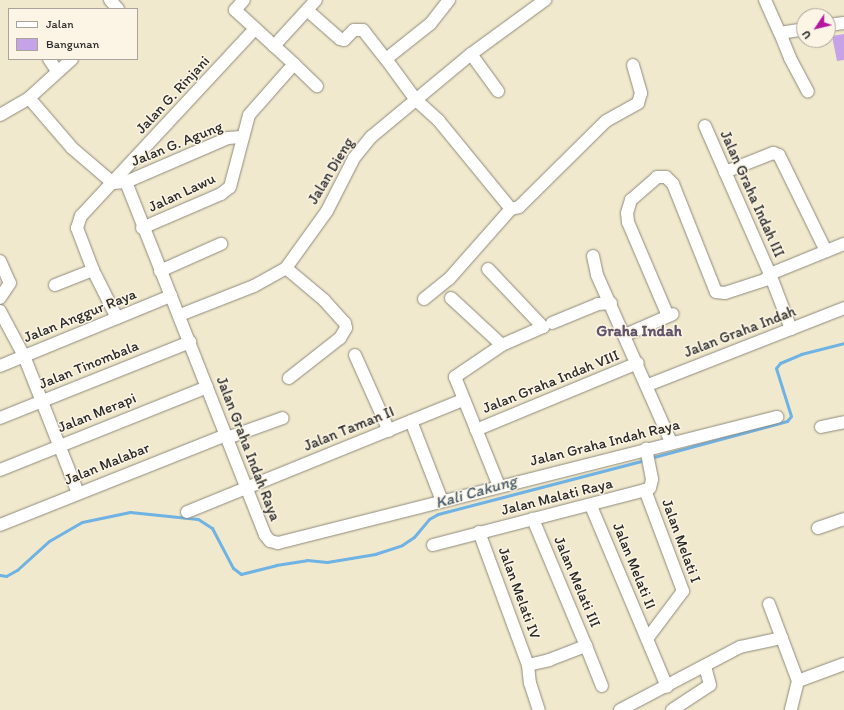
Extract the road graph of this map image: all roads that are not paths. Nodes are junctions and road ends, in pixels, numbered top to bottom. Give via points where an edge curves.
1 (110, 0) edge
2 (244, 0) edge
3 (316, 0) edge
4 (449, 0) edge
5 (545, 0) edge
6 (765, 0) edge
7 (117, 8) edge
8 (307, 10) junction
9 (255, 29) junction
10 (796, 30) edge
11 (780, 33) junction
12 (274, 46) junction
13 (471, 54) junction
14 (386, 59) junction
15 (50, 60) edge
16 (71, 60) edge
17 (294, 64) junction
18 (633, 65) dead end
19 (57, 71) junction
20 (317, 86) dead end
21 (498, 91) dead end
22 (808, 92) dead end
23 (29, 98) junction
24 (416, 100) junction
25 (0, 115) edge
26 (705, 126) dead end
27 (242, 137) junction
28 (725, 172) junction
29 (119, 183) junction
30 (511, 209) junction
31 (142, 228) junction
32 (221, 244) dead end
33 (844, 244) edge
34 (826, 251) junction
35 (593, 256) dead end
36 (0, 261) edge
37 (286, 268) junction
38 (488, 269) dead end
39 (93, 270) junction
40 (160, 272) junction
41 (770, 274) junction
42 (55, 285) dead end
43 (171, 296) junction
44 (0, 298) edge
45 (451, 298) dead end
46 (424, 299) dead end
47 (611, 303) junction
48 (844, 308) edge
49 (0, 311) edge
50 (180, 315) junction
51 (117, 318) junction
52 (548, 325) junction
53 (791, 329) junction
54 (625, 335) junction
55 (190, 342) junction
56 (502, 345) junction
57 (355, 355) dead end
58 (24, 356) junction
59 (638, 363) junction
60 (0, 366) edge
61 (289, 378) dead end
62 (648, 385) junction
63 (207, 387) junction
64 (463, 400) junction
65 (43, 401) junction
66 (777, 417) dead end
67 (0, 418) edge
68 (283, 418) dead end
69 (411, 420) junction
70 (844, 422) edge
71 (821, 427) dead end
72 (476, 430) junction
73 (389, 431) junction
74 (227, 437) junction
75 (671, 442) junction
76 (60, 446) junction
77 (647, 453) junction
78 (0, 470) edge
79 (499, 486) junction
80 (248, 488) junction
81 (645, 490) junction
82 (78, 493) junction
83 (442, 501) junction
84 (591, 506) junction
85 (187, 512) dead end
86 (533, 519) junction
87 (844, 519) edge
88 (0, 525) edge
89 (818, 528) dead end
90 (479, 532) junction
91 (433, 545) dead end
92 (769, 604) dead end
93 (646, 638) junction
94 (782, 638) junction
95 (586, 646) junction
96 (844, 664) edge
97 (528, 665) junction
98 (705, 666) junction
99 (798, 681) junction
100 (602, 686) dead end
101 (667, 687) junction
102 (539, 710) edge
103 (620, 710) edge
104 (672, 710) edge
105 (791, 710) edge

1 - 7 street
2 - 9 street via 235,10
3 - 8 street
4 - 14 street via 430,24
5 - 13 street, Jalan Dieng
6 - 11 street
8 - 12 street
8 - 14 street via 340,39 344,40 354,30 363,30
9 - 12 street
9 - 29 street, Jalan G. Rinjani
10 - 11 street
11 - 22 street
12 - 17 street
13 - 21 street
13 - 24 street, Jalan Dieng
14 - 24 street
15 - 19 street
16 - 19 street
17 - 20 street
17 - 27 street, Jalan Lawu via 249,115
18 - 30 street via 641,93 638,103 606,120 519,207
19 - 23 street
23 - 25 street
23 - 29 street via 72,148
24 - 30 street via 439,121
24 - 37 street, Jalan Dieng via 371,137 358,153 327,212
26 - 28 street, Jalan Graha Indah III
27 - 29 street, Jalan G. Agung via 228,138
27 - 31 street, Jalan Lawu via 232,183 226,191
28 - 34 street via 773,152 779,155
28 - 41 street, Jalan Graha Indah III
29 - 31 street, Jalan Graha Indah Raya
29 - 39 street, Jalan G. Rinjani via 81,216 77,228
30 - 46 street via 449,279
31 - 40 street, Jalan Graha Indah Raya
32 - 40 street
33 - 34 street
34 - 41 street
35 - 47 street via 597,275
36 - 44 street via 10,283
37 - 50 street, Jalan Dieng via 254,286
37 - 61 street via 324,300 345,323 346,328 340,338
38 - 52 street
39 - 42 street
39 - 51 street, Jalan G. Rinjani
40 - 43 street, Jalan Graha Indah Raya
41 - 53 street, Jalan Graha Indah III
41 - 54 street via 765,280 725,293 716,292 673,184 666,177 657,177 631,200 627,213 628,222 671,315
43 - 50 street, Jalan Graha Indah Raya
43 - 51 street, Jalan Anggur Raya
45 - 56 street
47 - 52 street via 598,304
47 - 54 street
48 - 53 street, Jalan Graha Indah
49 - 58 street
50 - 55 street, Jalan Graha Indah Raya
51 - 58 street, Jalan Anggur Raya
52 - 56 street
53 - 62 street, Jalan Graha Indah
54 - 59 street
55 - 63 street, Jalan Graha Indah Raya
55 - 65 street, Jalan Tinombala
56 - 64 street via 455,377
57 - 73 street
58 - 60 street, Jalan Anggur Raya
58 - 65 street
59 - 62 street
59 - 72 street, Jalan Graha Indah VIII
62 - 75 street
63 - 74 street, Jalan Graha Indah Raya
63 - 76 street, Jalan Merapi
64 - 69 street, Jalan Taman II
64 - 72 street
65 - 67 street, Jalan Tinombala
65 - 76 street
66 - 75 street, Jalan Graha Indah Raya
68 - 74 street, Jalan Malabar
69 - 73 street, Jalan Taman II
69 - 83 street
70 - 71 street
72 - 79 street
73 - 80 street, Jalan Taman II
74 - 80 street, Jalan Graha Indah Raya
74 - 82 street, Jalan Malabar
75 - 77 street, Jalan Graha Indah Raya
76 - 78 street, Jalan Merapi
76 - 82 street
77 - 79 street, Jalan Graha Indah Raya
77 - 81 street via 652,479 650,488
79 - 83 street, Jalan Graha Indah Raya
80 - 83 street, Jalan Graha Indah Raya via 265,535 270,541 278,543
80 - 85 street, Jalan Taman II
81 - 84 street, Jalan Malati Raya
81 - 93 street, Jalan Melati I via 683,591
82 - 88 street, Jalan Malabar
84 - 86 street, Jalan Malati Raya
84 - 93 street, Jalan Melati II
86 - 90 street, Jalan Malati Raya
86 - 95 street, Jalan Melati III
87 - 89 street
90 - 91 street, Jalan Malati Raya
90 - 97 street, Jalan Melati IV
92 - 94 street
93 - 101 street, Jalan Melati II
94 - 98 street via 740,647
94 - 99 street
95 - 97 street, Jalan Melati III
95 - 100 street
96 - 99 street
97 - 102 street, Jalan Melati IV via 530,683
98 - 101 street
98 - 104 street via 710,685
99 - 105 street
101 - 103 street

